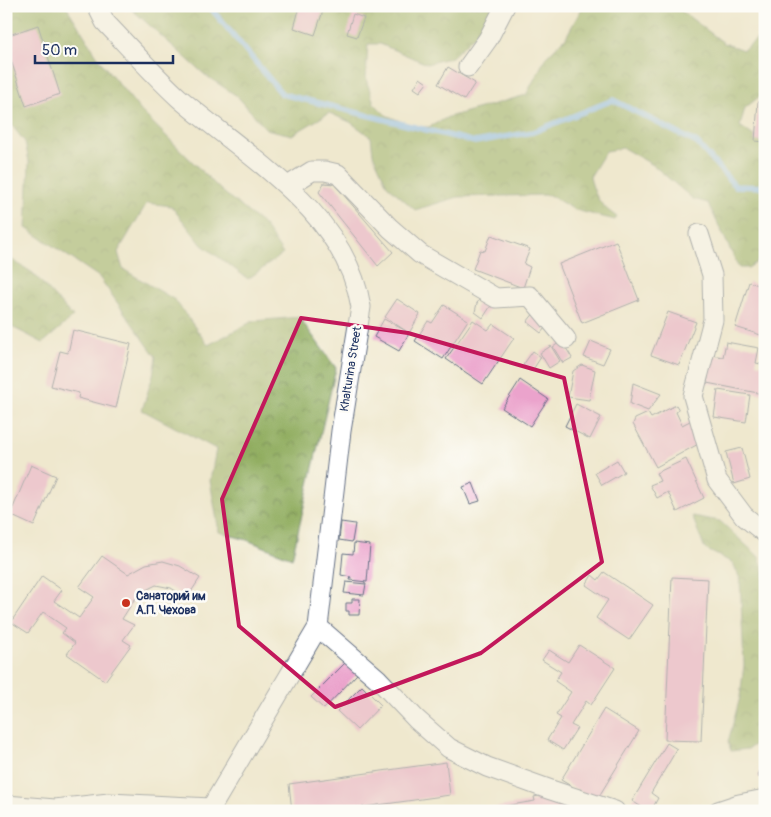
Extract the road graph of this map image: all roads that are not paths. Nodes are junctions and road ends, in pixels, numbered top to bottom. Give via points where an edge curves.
1 (97, 6) edge
2 (505, 6) edge
3 (468, 67) dead end
4 (288, 186) junction
5 (699, 234) dead end
6 (566, 339) dead end
7 (765, 533) edge
8 (318, 627) junction
9 (765, 799) edge
10 (6, 805) edge
11 (210, 810) edge
12 (615, 811) edge
13 (718, 811) edge

1 - 4 street, Khalturina Street via 105,22 178,97
2 - 3 street via 488,39
4 - 6 street via 312,171 338,174 420,254 496,298 530,296
4 - 8 street, Khalturina Street via 341,252 358,288 361,307 341,431
5 - 7 street via 712,276 713,320 693,396 717,480 744,516
8 - 11 street, Khalturina Street
8 - 12 street via 378,679 449,748 487,767
9 - 13 street
10 - 11 street via 54,810 109,804

